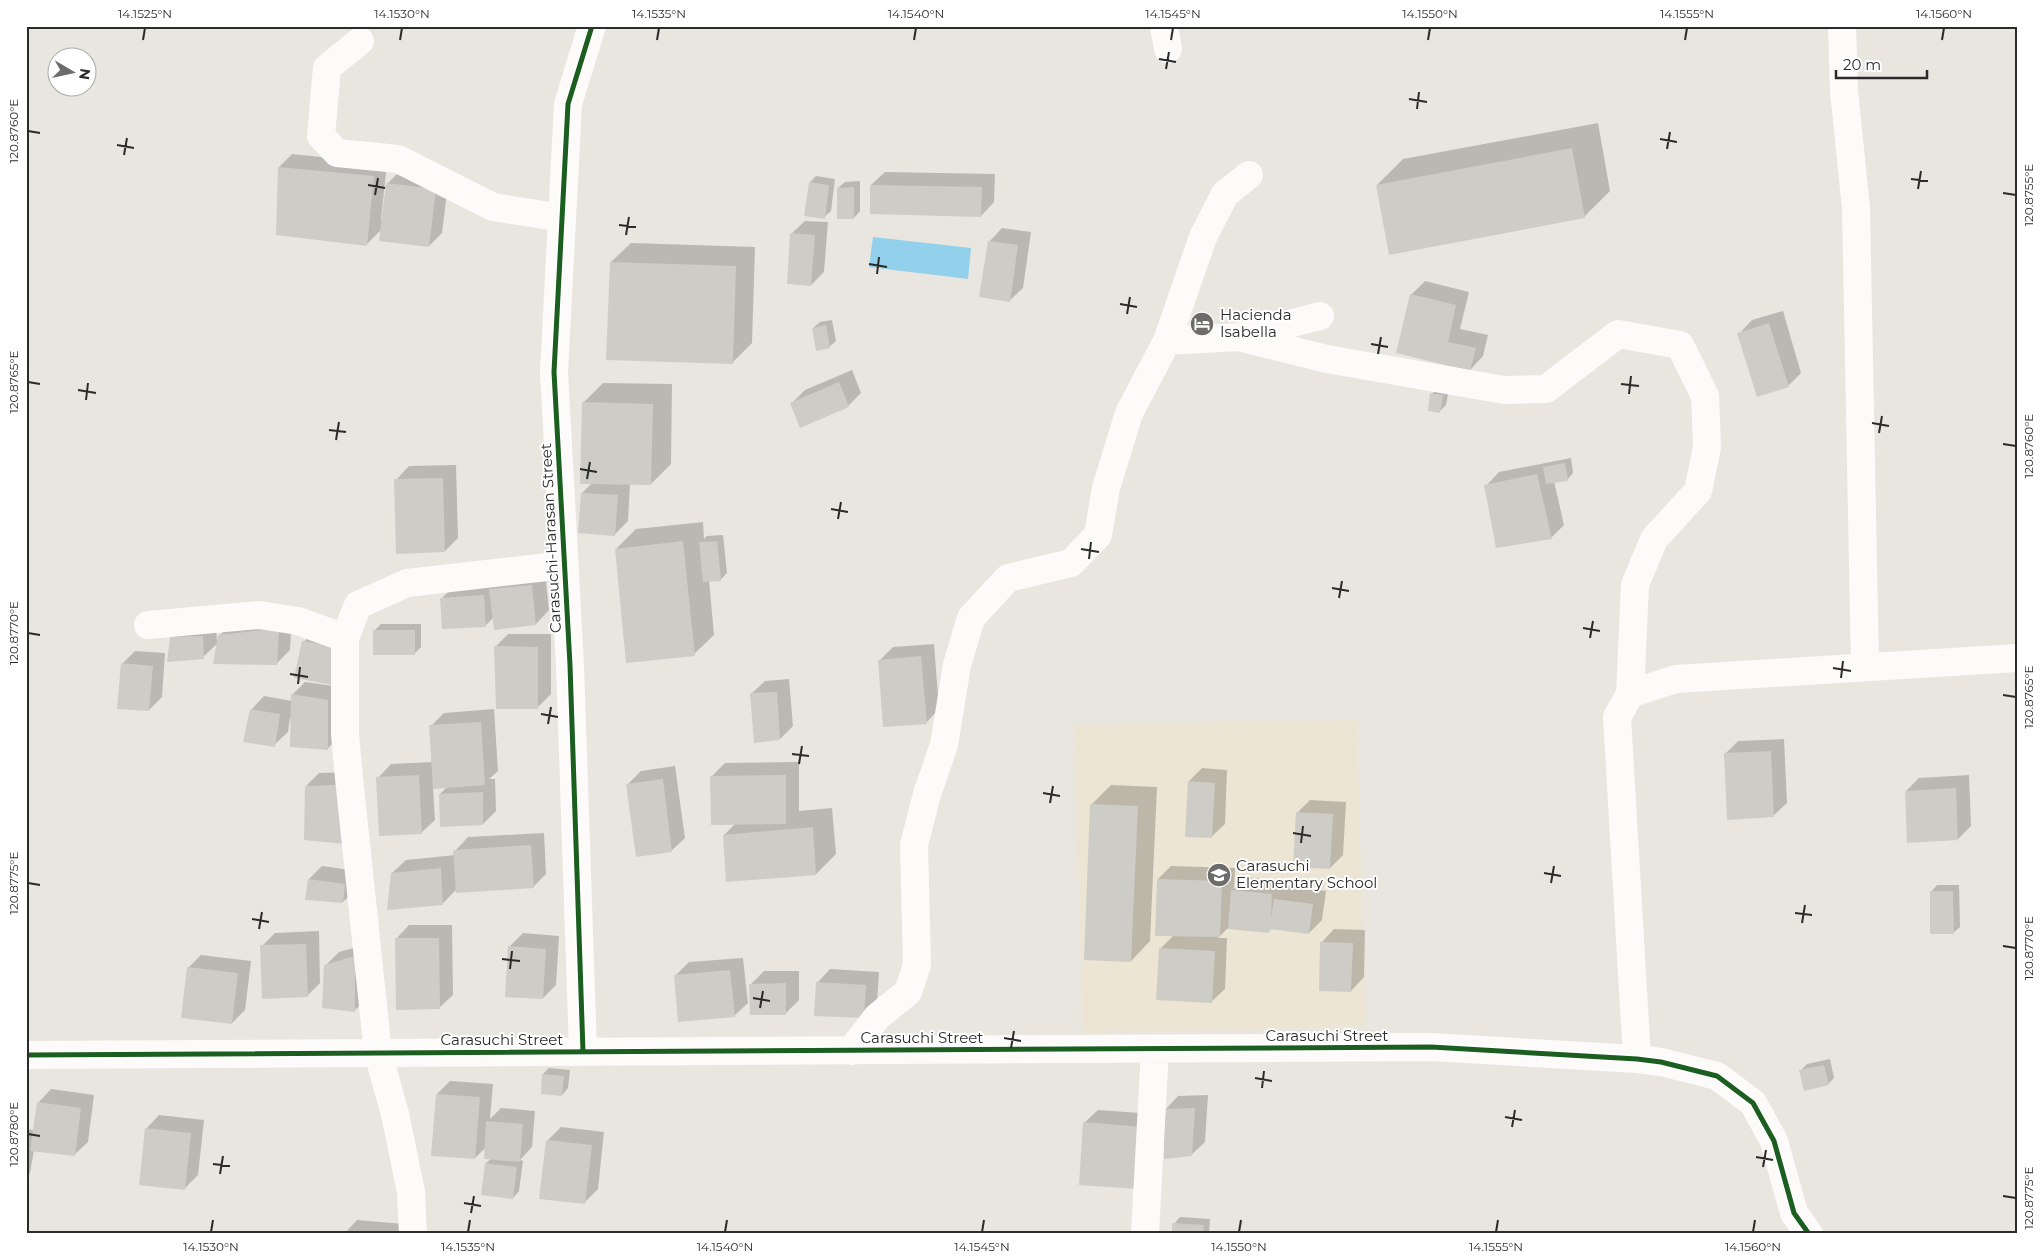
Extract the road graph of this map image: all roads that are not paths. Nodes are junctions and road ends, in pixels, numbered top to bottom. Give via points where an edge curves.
1 (592, 26) edge
2 (1842, 26) edge
3 (360, 41) dead end
4 (1249, 175) dead end
5 (562, 218) junction
6 (1320, 316) dead end
7 (1238, 337) junction
8 (1167, 341) junction
9 (565, 565) junction
10 (148, 625) dead end
11 (345, 638) junction
12 (2017, 658) edge
13 (1865, 667) junction
14 (1630, 694) junction
15 (1155, 1049) junction
16 (851, 1050) junction
17 (583, 1052) junction
18 (378, 1053) junction
19 (26, 1055) edge
20 (1637, 1059) junction
21 (413, 1234) edge
22 (1145, 1234) edge
23 (1809, 1234) edge

1 - 5 street, Carasuchi-Harasan Street via 568,104
2 - 13 street via 1844,91 1856,208
3 - 5 street via 327,68 321,136 337,153 398,159 493,207
4 - 8 street via 1225,194 1203,237
5 - 9 street, Carasuchi-Harasan Street via 554,372
6 - 7 street
7 - 8 street
7 - 14 street via 1327,359 1504,390 1546,389 1618,334 1680,345 1706,396 1707,447 1698,491 1654,539 1635,585
8 - 16 street via 1129,413 1106,488 1098,535 1072,563 1008,578 971,618 956,665 944,745 914,845 917,965 908,992 877,1017
9 - 11 street via 407,584 358,605
9 - 17 street, Carasuchi-Harasan Street
10 - 11 street via 259,615 298,621
11 - 18 street via 345,734
12 - 13 street
13 - 14 street via 1676,679
14 - 20 street via 1616,717
15 - 16 street, Carasuchi Street
15 - 20 street, Carasuchi Street via 1431,1048
15 - 22 street
16 - 17 street, Carasuchi Street
17 - 18 street, Carasuchi Street
18 - 19 street, Carasuchi Street
18 - 21 street via 411,1192
20 - 23 street, Carasuchi Street via 1718,1076 1753,1103 1774,1141 1794,1214

